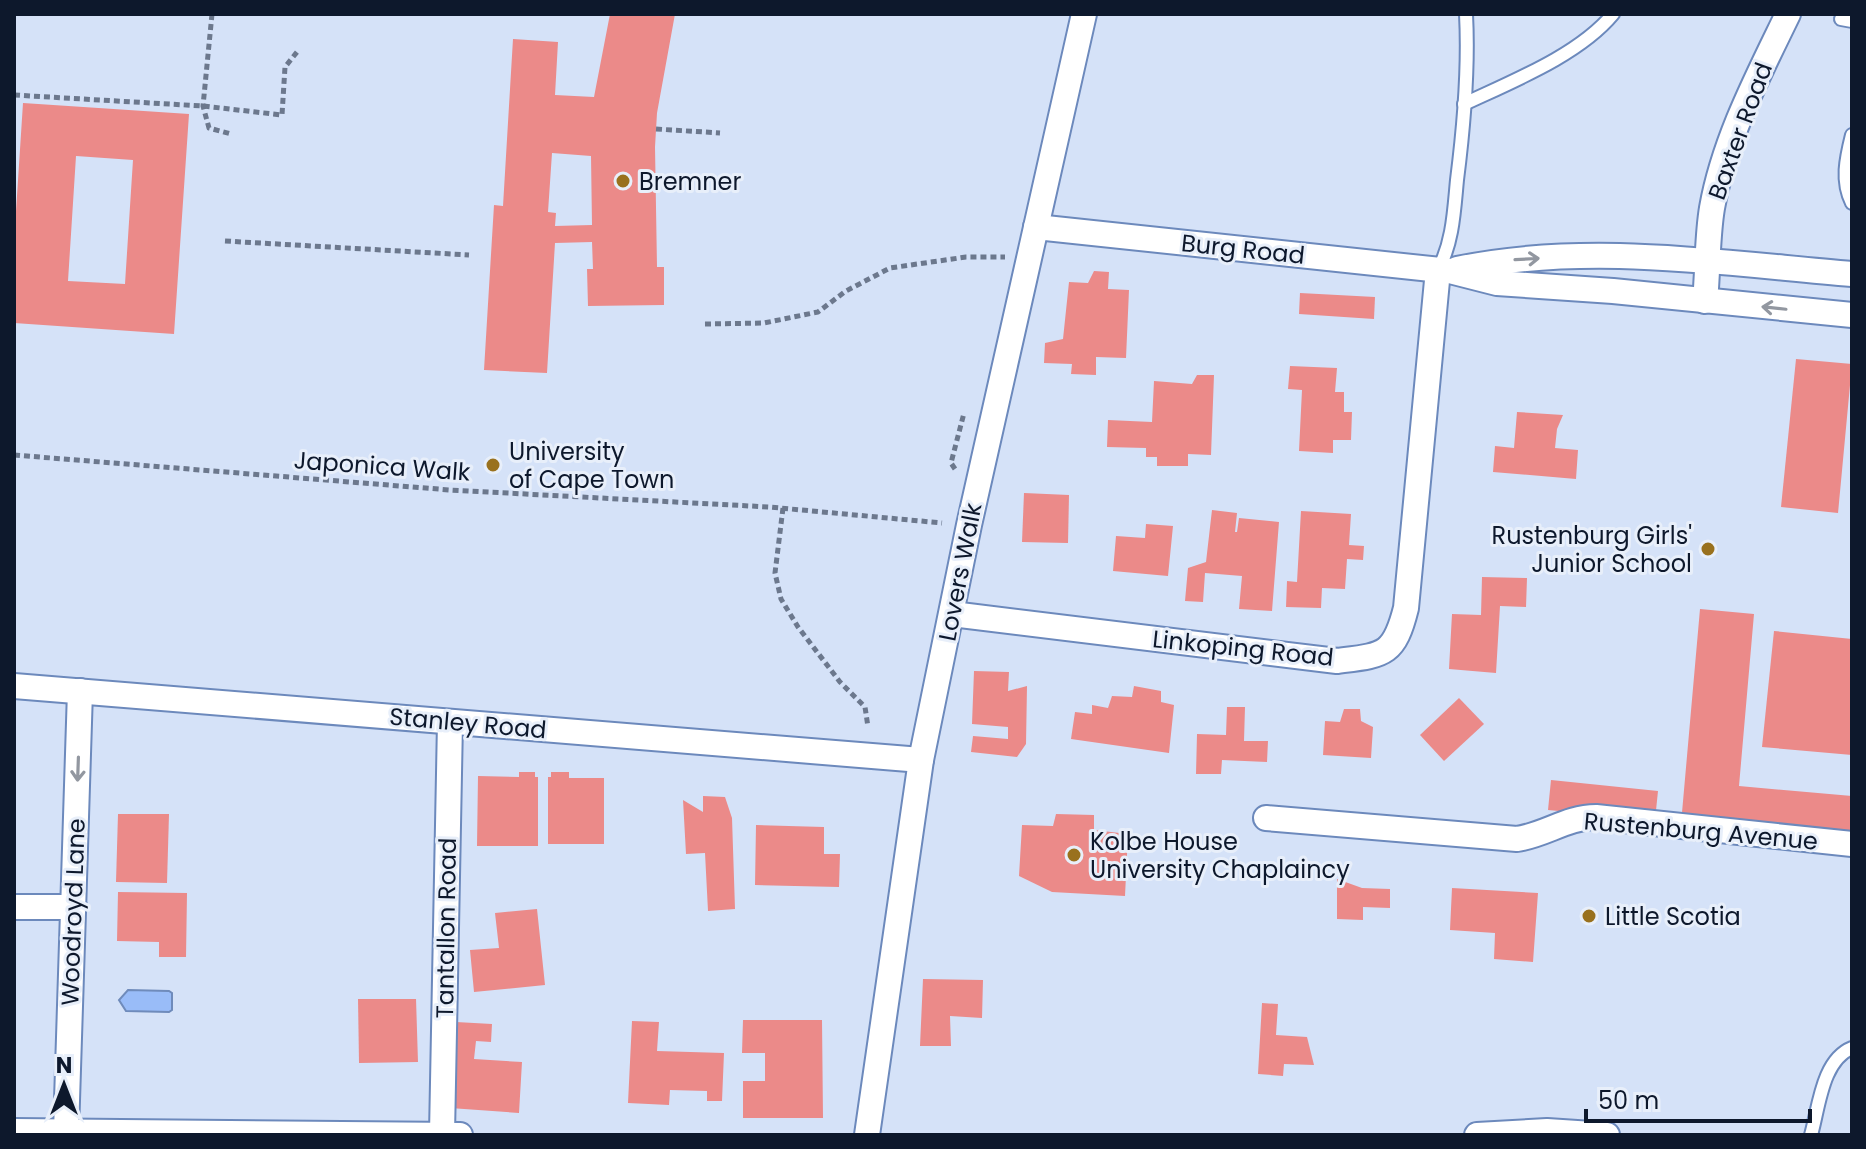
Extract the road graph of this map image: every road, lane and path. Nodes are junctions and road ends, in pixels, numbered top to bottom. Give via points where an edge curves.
1 (212, 14) edge
2 (1084, 14) edge
3 (1466, 14) edge
4 (1613, 14) edge
5 (1788, 14) edge
6 (297, 52) dead end
7 (14, 95) edge
8 (1464, 104) junction
9 (203, 106) junction
10 (656, 129) dead end
11 (720, 133) dead end
12 (231, 134) dead end
13 (1852, 135) edge
14 (1852, 203) edge
15 (1036, 227) junction
16 (225, 241) dead end
17 (469, 255) dead end
18 (1005, 257) dead end
19 (1709, 262) junction
20 (1444, 270) junction
21 (1852, 274) edge
22 (1705, 301) junction
23 (1852, 315) edge
24 (705, 324) dead end
25 (14, 455) edge
26 (783, 508) junction
27 (939, 522) dead end
28 (952, 614) junction
29 (17, 685) edge
30 (80, 691) junction
31 (450, 722) junction
32 (868, 727) dead end
33 (921, 760) junction
34 (1266, 818) dead end
35 (1852, 844) edge
36 (15, 907) edge
37 (74, 907) junction
38 (1852, 1048) edge
39 (14, 1131) edge
40 (66, 1132) junction
41 (442, 1134) edge
42 (460, 1135) edge
43 (867, 1135) edge
44 (1477, 1135) edge
45 (1607, 1135) edge
46 (1811, 1135) edge

1 - 9 path
2 - 15 street, Lovers Walk
3 - 8 lane
4 - 8 lane via 1601,29 1540,67
5 - 19 street, Baxter Road via 1722,167 1712,210
6 - 9 path via 285,67 282,115
7 - 9 path
8 - 20 lane
9 - 12 path via 209,128
10 - 11 path
13 - 14 lane via 1845,181
15 - 20 street, Burg Road
15 - 28 street, Lovers Walk
16 - 17 path
18 - 24 path via 890,268 818,312 764,323
20 -> 19 street, Burg Road via 1500,260 1608,254
19 - 21 street, Burg Road
19 - 22 street, Baxter Road
20 - 22 street, Burg Road via 1497,283
20 - 28 street, Linkoping Road via 1406,608 1395,642 1383,652 1337,661
23 -> 22 street, Burg Road
25 - 26 path, Japonica Walk via 450,490
26 - 27 path, Japonica Walk
26 - 32 path via 775,573 781,599 831,671 865,707
28 - 33 street, Lovers Walk
29 - 30 street, Stanley Road
30 - 31 street, Stanley Road
30 -> 37 street, Woodroyd Lane
31 - 33 street, Stanley Road
31 - 41 street, Tantallon Road
33 - 43 street, Lovers Walk
34 - 35 street, Rustenburg Avenue via 1517,839 1596,817
36 - 37 street
37 - 40 street, Woodroyd Lane
38 - 46 lane via 1831,1067
39 - 40 street
40 - 41 street
41 - 42 street
44 - 45 street

